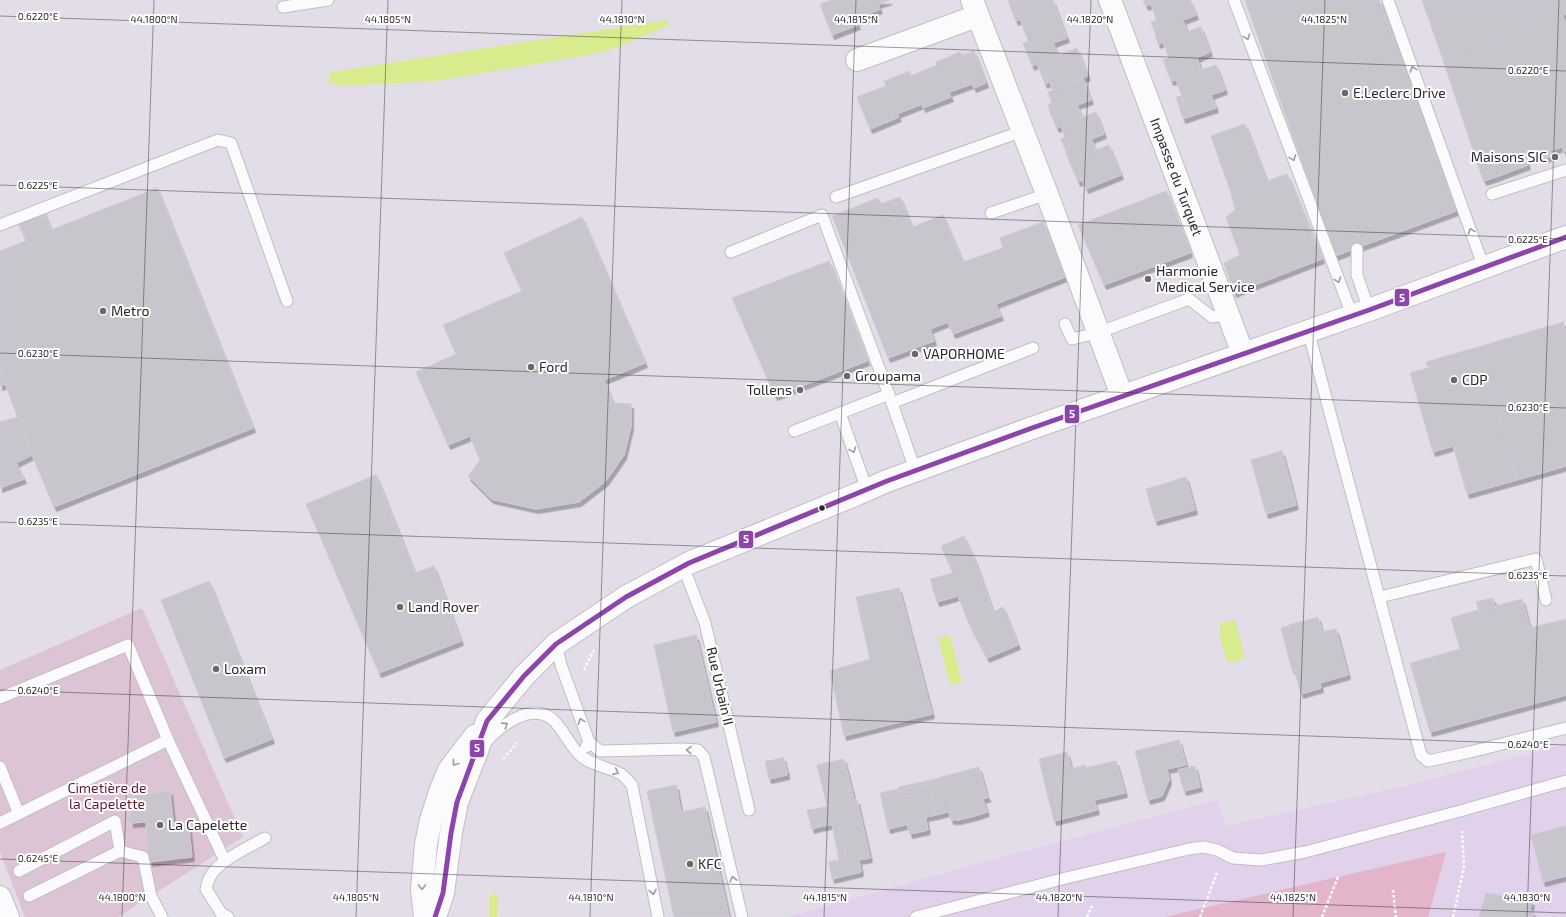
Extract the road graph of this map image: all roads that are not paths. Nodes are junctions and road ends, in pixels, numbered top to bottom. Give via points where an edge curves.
1 (328, 0) edge
2 (1110, 0) edge
3 (1234, 0) edge
4 (1388, 0) edge
5 (283, 7) dead end
6 (974, 8) edge
7 (857, 60) dead end
8 (1023, 131) junction
9 (1566, 170) edge
10 (1047, 194) junction
11 (1492, 194) dead end
12 (836, 197) dead end
13 (991, 213) dead end
14 (0, 224) edge
15 (1566, 238) edge
16 (1357, 249) dead end
17 (731, 252) dead end
18 (1484, 268) junction
19 (287, 301) dead end
20 (1360, 312) junction
21 (1228, 314) junction
22 (1065, 324) dead end
23 (1308, 330) junction
24 (1097, 333) junction
25 (1033, 348) dead end
26 (1243, 354) junction
27 (1122, 396) junction
28 (890, 398) junction
29 (840, 413) junction
30 (794, 431) dead end
31 (915, 470) junction
32 (867, 490) junction
33 (683, 566) junction
34 (1380, 597) junction
35 (1546, 600) dead end
36 (556, 644) junction
37 (0, 698) edge
38 (487, 721) junction
39 (1566, 728) edge
40 (168, 740) junction
41 (589, 742) junction
42 (477, 751) junction
43 (580, 756) junction
44 (0, 768) edge
45 (1566, 781) edge
46 (748, 810) dead end
47 (19, 814) junction
48 (0, 823) edge
49 (265, 838) dead end
50 (120, 851) junction
51 (225, 861) junction
52 (19, 871) dead end
53 (29, 896) dead end
54 (0, 897) edge
55 (8, 917) edge
56 (162, 917) edge
57 (228, 917) edge
58 (425, 917) edge
59 (435, 917) edge
60 (658, 917) edge
61 (742, 917) edge
62 (916, 917) edge

1 - 5 lane
2 - 21 street, Impasse du Turquet
3 -> 20 lane
18 -> 4 lane via 1452,188
6 - 7 street
6 - 8 street
8 - 10 street
8 - 12 lane
9 - 11 lane
10 - 13 lane
10 - 24 street
14 - 19 lane via 218,140 231,143
15 - 18 street
16 - 20 lane
17 - 28 lane via 822,215
18 - 20 street
20 - 23 street
21 - 24 lane via 1212,317 1189,299
21 - 26 street, Impasse du Turquet
22 - 24 lane via 1072,339
23 - 26 street
23 - 34 lane
24 - 27 street
25 - 28 lane
26 - 27 street
27 - 31 street
28 - 29 lane
28 - 31 lane
29 - 30 lane
29 -> 32 lane
31 - 32 street
32 - 33 street
33 - 36 street via 626,597
33 - 46 lane, Rue Urbain II via 705,623
34 - 35 lane via 1536,559
34 - 39 lane via 1421,755 1428,761
36 - 38 street via 524,676
41 -> 36 lane
37 - 40 lane via 128,645
38 - 42 street
38 -> 58 street via 449,770 431,820 422,890
40 - 47 lane
40 - 51 lane
41 - 43 lane
61 -> 41 lane via 704,756 698,750 682,749 600,752
42 -> 43 lane via 494,733 525,714 552,718
42 - 59 street via 457,802 443,893
43 -> 60 lane via 620,773 632,785
44 - 47 lane
45 - 62 lane via 1305,852 1261,860 1233,858 1217,850 1203,847 1189,849
47 - 48 lane
49 - 51 lane
50 - 52 lane via 115,821
50 - 53 lane
50 - 56 lane via 143,857 151,896
51 - 57 lane via 210,877 206,889 221,914
54 - 55 street

